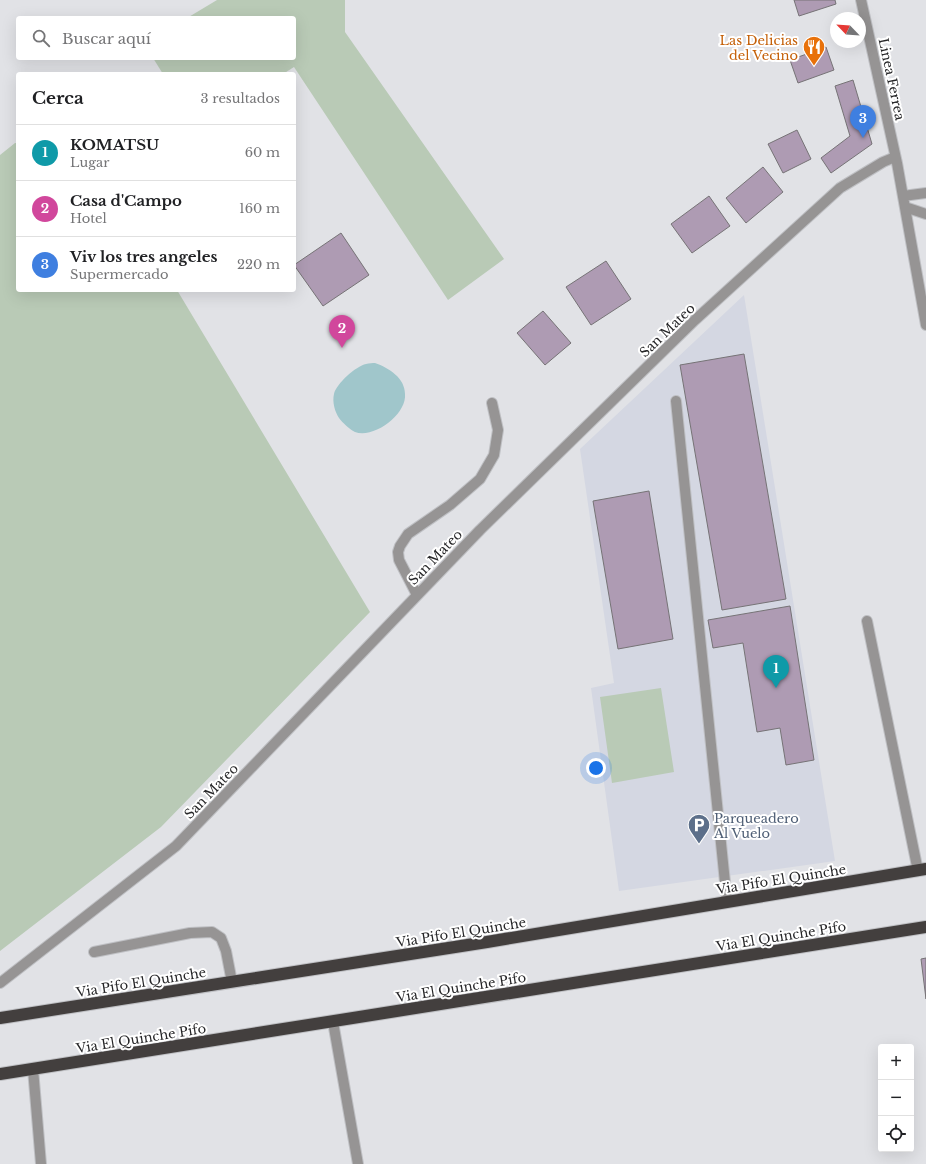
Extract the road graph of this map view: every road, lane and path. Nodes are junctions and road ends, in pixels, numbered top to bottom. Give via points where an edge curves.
1 (861, 0) edge
2 (896, 160) junction
3 (926, 192) edge
4 (904, 202) junction
5 (926, 214) edge
6 (926, 325) edge
7 (676, 401) dead end
8 (492, 403) dead end
9 (417, 595) junction
10 (867, 621) dead end
11 (922, 870) edge
12 (727, 902) junction
13 (926, 927) edge
14 (94, 952) dead end
15 (0, 982) edge
16 (232, 982) junction
17 (0, 1018) edge
18 (333, 1022) junction
19 (33, 1069) junction
20 (0, 1074) edge
21 (41, 1164) edge
22 (358, 1164) edge

1 - 2 street, Linea Ferrea
2 - 4 street, Linea Ferrea
2 - 9 street, San Mateo via 883,162 840,188 695,320
3 - 4 street
4 - 5 street
4 - 6 street, Linea Ferrea
7 - 12 street
8 - 9 street via 498,430 494,455 480,479 450,505 408,534 400,546 399,560
9 - 15 street, San Mateo via 176,846
10 - 11 street
11 - 12 highway, Via Pifo El Quinche
12 - 16 highway, Via Pifo El Quinche
13 - 18 highway, Via El Quinche Pifo
14 - 16 street via 190,933 212,932 221,938
16 - 17 highway, Via Pifo El Quinche
18 - 19 highway, Via El Quinche Pifo
18 - 22 street
19 - 20 highway, Via El Quinche Pifo
19 - 21 street

